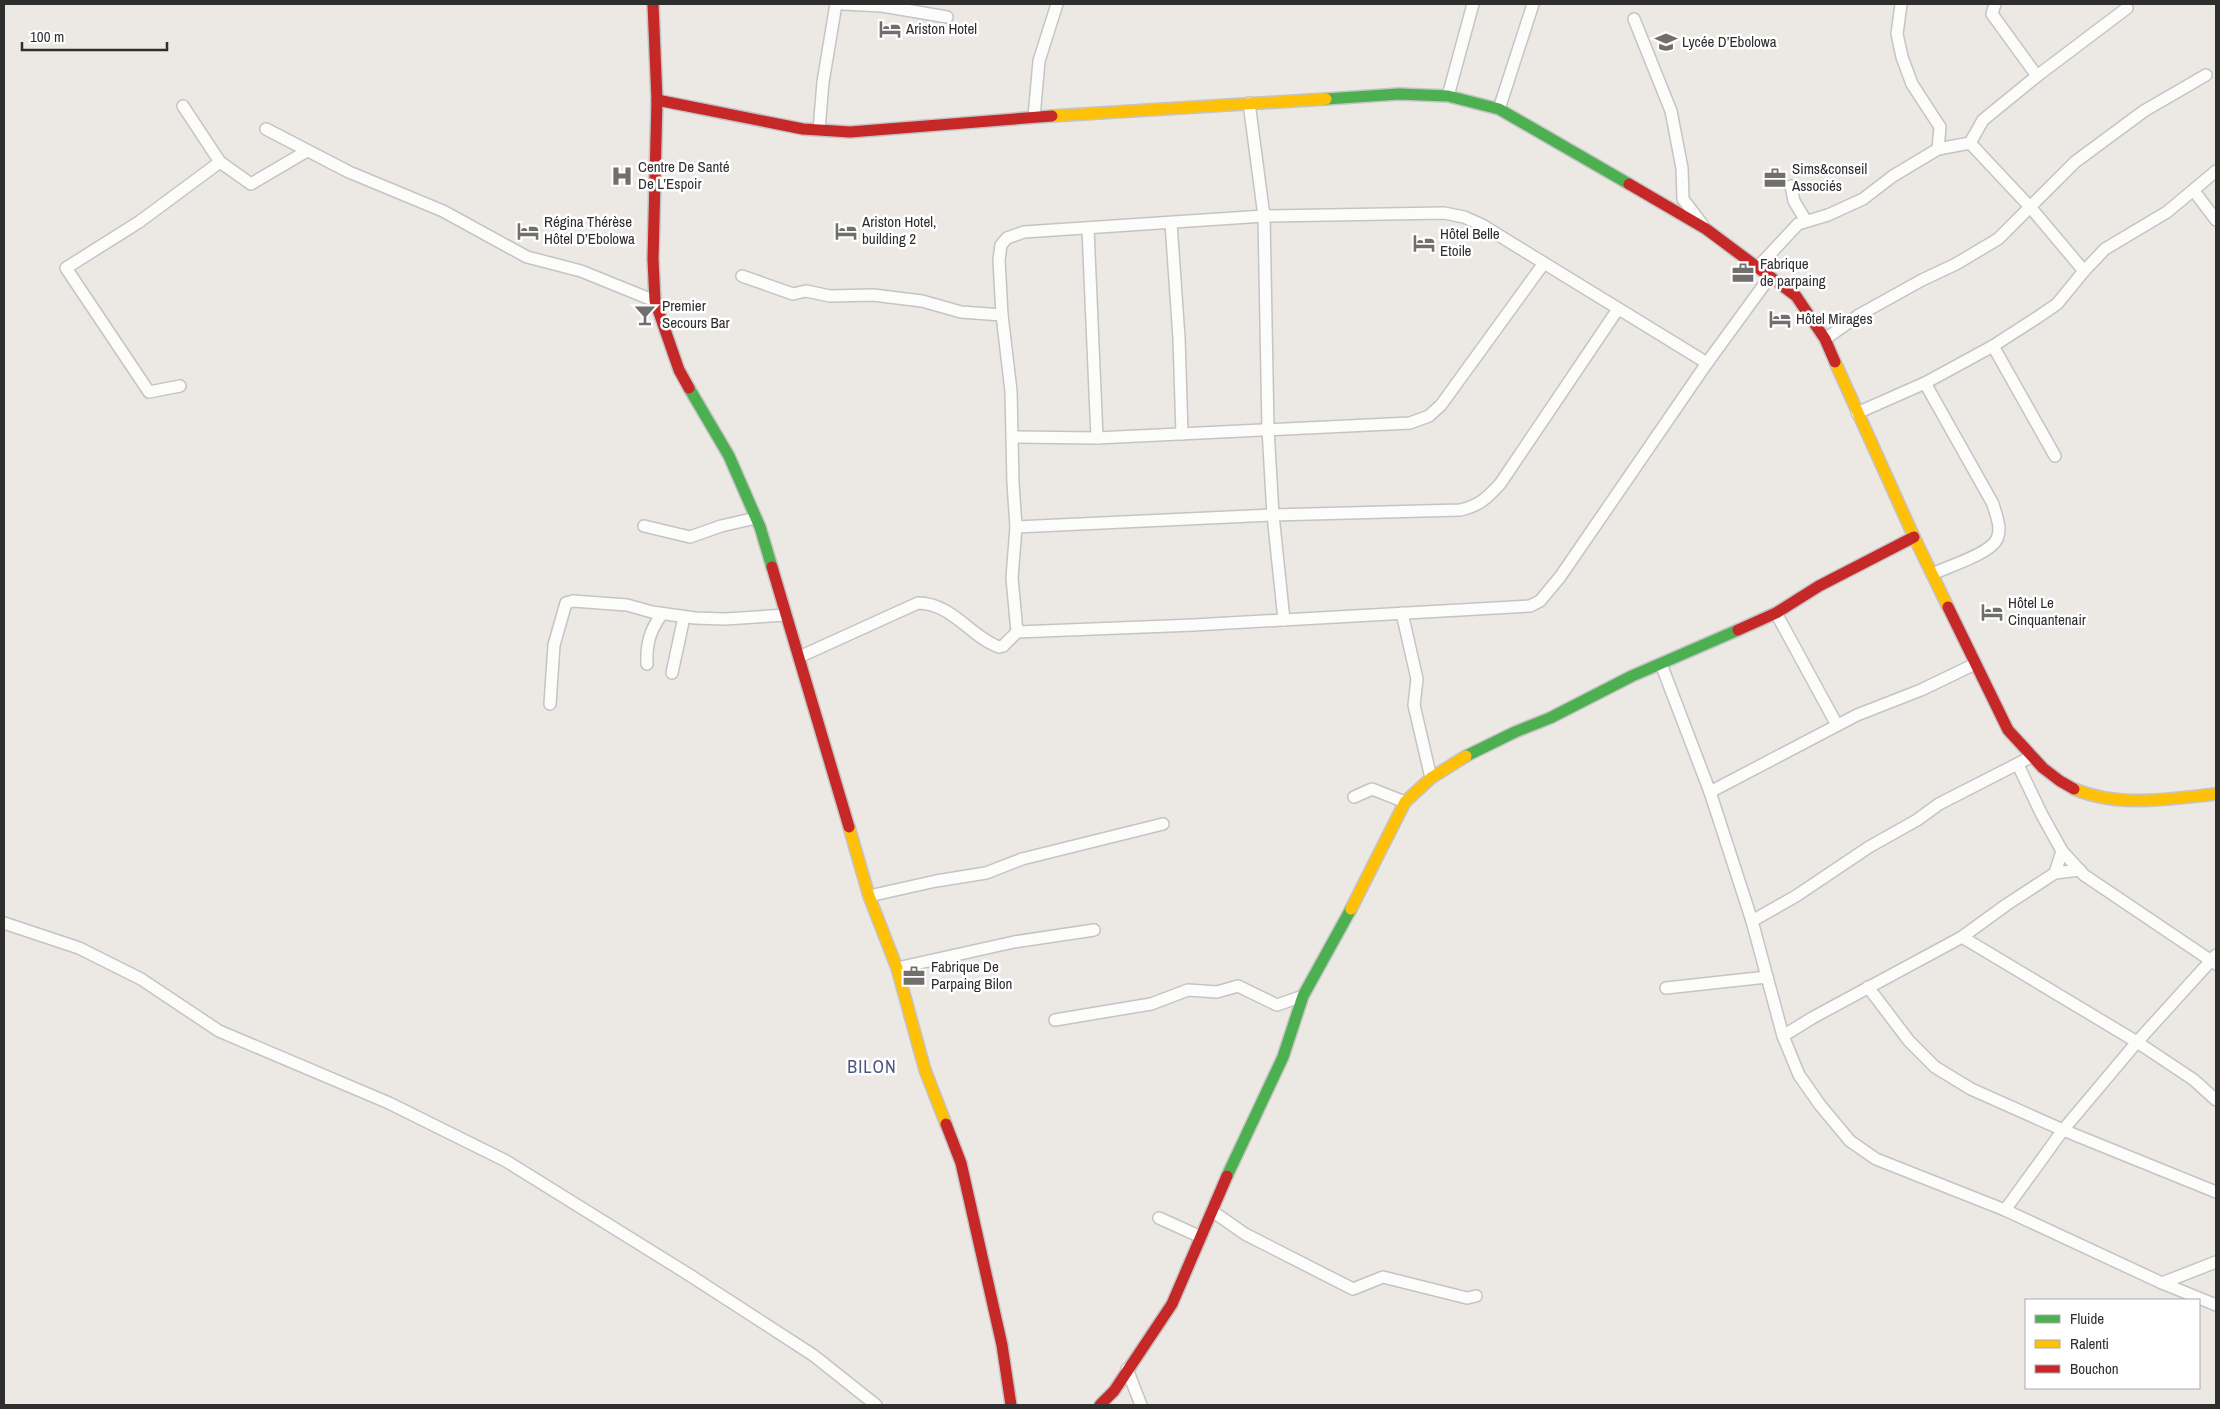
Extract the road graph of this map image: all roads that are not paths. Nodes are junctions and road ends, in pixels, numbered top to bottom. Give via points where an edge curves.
1 (653, 4) edge
2 (836, 4) edge
3 (843, 4) edge
4 (1057, 4) edge
5 (1473, 4) edge
6 (1533, 4) edge
7 (1901, 4) edge
8 (1994, 4) edge
9 (2127, 8) dead end
10 (947, 17) dead end
11 (1634, 18) dead end
12 (2206, 75) dead end
13 (2037, 76) junction
14 (1448, 96) junction
15 (657, 100) junction
16 (1249, 104) junction
17 (183, 106) dead end
18 (1499, 109) junction
19 (1034, 117) junction
20 (266, 129) dead end
21 (819, 130) junction
22 (1970, 143) junction
23 (1938, 149) junction
24 (307, 151) junction
25 (220, 162) junction
26 (2216, 171) edge
27 (1791, 186) dead end
28 (2194, 191) junction
29 (2031, 208) junction
30 (1264, 216) junction
31 (2216, 220) edge
32 (1806, 221) junction
33 (1171, 223) junction
34 (1088, 229) junction
35 (1706, 229) junction
36 (1544, 263) junction
37 (1758, 267) junction
38 (2084, 271) junction
39 (742, 276) dead end
40 (1769, 278) junction
41 (655, 301) junction
42 (1618, 309) junction
43 (1002, 314) junction
44 (1825, 339) junction
45 (1992, 346) junction
46 (1707, 363) junction
47 (1925, 383) junction
48 (180, 386) dead end
49 (1857, 412) junction
50 (1268, 429) junction
51 (1182, 434) junction
52 (1013, 437) junction
53 (1096, 438) junction
54 (2055, 456) dead end
55 (1273, 515) junction
56 (756, 518) junction
57 (644, 526) dead end
58 (1016, 527) junction
59 (1914, 537) junction
60 (1932, 574) junction
61 (1402, 613) junction
62 (1776, 613) junction
63 (662, 614) junction
64 (786, 615) junction
65 (684, 617) junction
66 (1284, 620) junction
67 (1017, 632) junction
68 (799, 657) junction
69 (647, 664) dead end
70 (1661, 664) junction
71 (1975, 664) junction
72 (672, 674) dead end
73 (550, 704) dead end
74 (1837, 725) junction
75 (2030, 757) junction
76 (2018, 765) junction
77 (1431, 778) junction
78 (1710, 792) junction
79 (2216, 794) edge
80 (1354, 797) dead end
81 (1405, 802) junction
82 (1163, 824) dead end
83 (2062, 851) junction
84 (2080, 870) junction
85 (2055, 873) junction
86 (869, 896) junction
87 (1752, 922) junction
88 (4, 923) edge
89 (1094, 930) dead end
90 (1962, 937) junction
91 (2215, 960) edge
92 (897, 968) junction
93 (1767, 977) junction
94 (1868, 987) junction
95 (1666, 988) dead end
96 (1303, 996) junction
97 (1055, 1020) dead end
98 (1784, 1036) junction
99 (2137, 1042) junction
100 (2216, 1100) edge
101 (2063, 1130) junction
102 (2216, 1192) edge
103 (2005, 1210) junction
104 (1212, 1211) junction
105 (1159, 1218) dead end
106 (1201, 1237) junction
107 (2216, 1262) edge
108 (2162, 1282) junction
109 (1476, 1296) dead end
110 (2216, 1305) edge
111 (1127, 1369) junction
112 (876, 1405) edge
113 (1011, 1405) edge
114 (1100, 1405) edge
115 (1141, 1405) edge

1 - 15 street
2 - 21 street
3 - 10 street via 882,6
4 - 19 street via 1039,61
5 - 14 street
6 - 18 street
7 - 23 street via 1897,34 1902,58 1912,84 1940,126
8 - 13 street via 1992,14
9 - 13 street
11 - 35 street via 1671,111 1682,168 1683,199
12 - 29 street via 2144,111 2075,162
13 - 22 street via 1983,120
14 - 16 street via 1399,94
14 - 18 street
15 - 21 street
15 - 41 street
16 - 19 street
16 - 30 street
17 - 25 street
18 - 35 street
19 - 21 street via 850,132
20 - 24 street
22 - 23 street
22 - 29 street
23 - 32 street via 1863,199
24 - 25 street via 251,184
24 - 41 street via 443,211 527,257 580,271
25 - 48 street via 139,222 66,268 149,392
26 - 28 street
27 - 32 street via 1794,201
28 - 31 street
28 - 38 street via 2167,212 2105,249
29 - 38 street
29 - 44 street via 1998,239 1859,315
30 - 33 street
30 - 36 street via 1444,213 1482,225
30 - 50 street
32 - 37 street via 1798,224
33 - 34 street
33 - 51 street
34 - 43 street via 1024,232 1007,238 1001,245 999,260
34 - 53 street
35 - 37 street
36 - 42 street
36 - 50 street via 1460,381 1429,416 1410,423
37 - 40 street
38 - 45 street via 2057,304
39 - 43 street via 793,294 806,291 830,296 873,296 922,301 961,312
40 - 44 street via 1796,296
40 - 46 street
41 - 56 street via 679,370 729,456
42 - 46 street
42 - 55 street via 1500,484 1474,507
43 - 52 street
44 - 49 street
45 - 47 street
45 - 54 street
46 - 61 street via 1560,577 1540,601 1512,608
47 - 49 street
47 - 60 street via 1993,504 1999,526 1998,538 1991,548
49 - 59 street
50 - 51 street
50 - 55 street
51 - 53 street
52 - 53 street
52 - 58 street
55 - 58 street
55 - 66 street
56 - 57 street via 690,537
56 - 64 street
58 - 67 street via 1012,578
59 - 60 street
59 - 62 street
60 - 71 street
61 - 66 street
61 - 77 street via 1418,679 1414,705
62 - 70 street
62 - 74 street
63 - 65 street
63 - 69 street via 651,629 646,650
63 - 73 street via 628,606 566,603 554,645
64 - 65 street via 725,619
64 - 68 street
65 - 72 street
66 - 67 street
67 - 68 street via 999,647 955,616 918,604
68 - 86 street
70 - 77 street via 1515,732 1455,762
70 - 78 street
71 - 74 street
71 - 75 street via 2008,730
74 - 78 street
75 - 76 street
75 - 79 street via 2069,787 2101,797 2150,802
76 - 83 street
76 - 87 street via 1939,804
77 - 81 street
78 - 87 street
80 - 81 street via 1372,789
81 - 96 street
82 - 86 street via 1022,858 986,873
83 - 84 street
83 - 85 street
84 - 85 street
84 - 91 street
85 - 90 street
86 - 92 street
87 - 93 street
88 - 112 street via 79,948 141,979 219,1031 389,1103 506,1161 812,1355
89 - 92 street via 1014,942
90 - 94 street
90 - 99 street
91 - 99 street
92 - 113 street via 925,1070 961,1163 1002,1345
93 - 95 street
93 - 98 street
94 - 98 street
94 - 101 street via 1909,1041 1935,1067 1971,1089
96 - 97 street via 1277,1005 1238,986 1217,992 1188,990 1151,1004
96 - 104 street via 1283,1056
98 - 103 street via 1798,1075 1850,1141 1876,1159
99 - 100 street via 2194,1080
99 - 101 street
101 - 102 street
101 - 103 street
103 - 108 street
104 - 106 street
104 - 109 street via 1245,1234 1353,1289 1383,1277 1467,1298
105 - 106 street
106 - 111 street via 1172,1304
107 - 108 street
108 - 110 street
111 - 114 street
111 - 115 street

